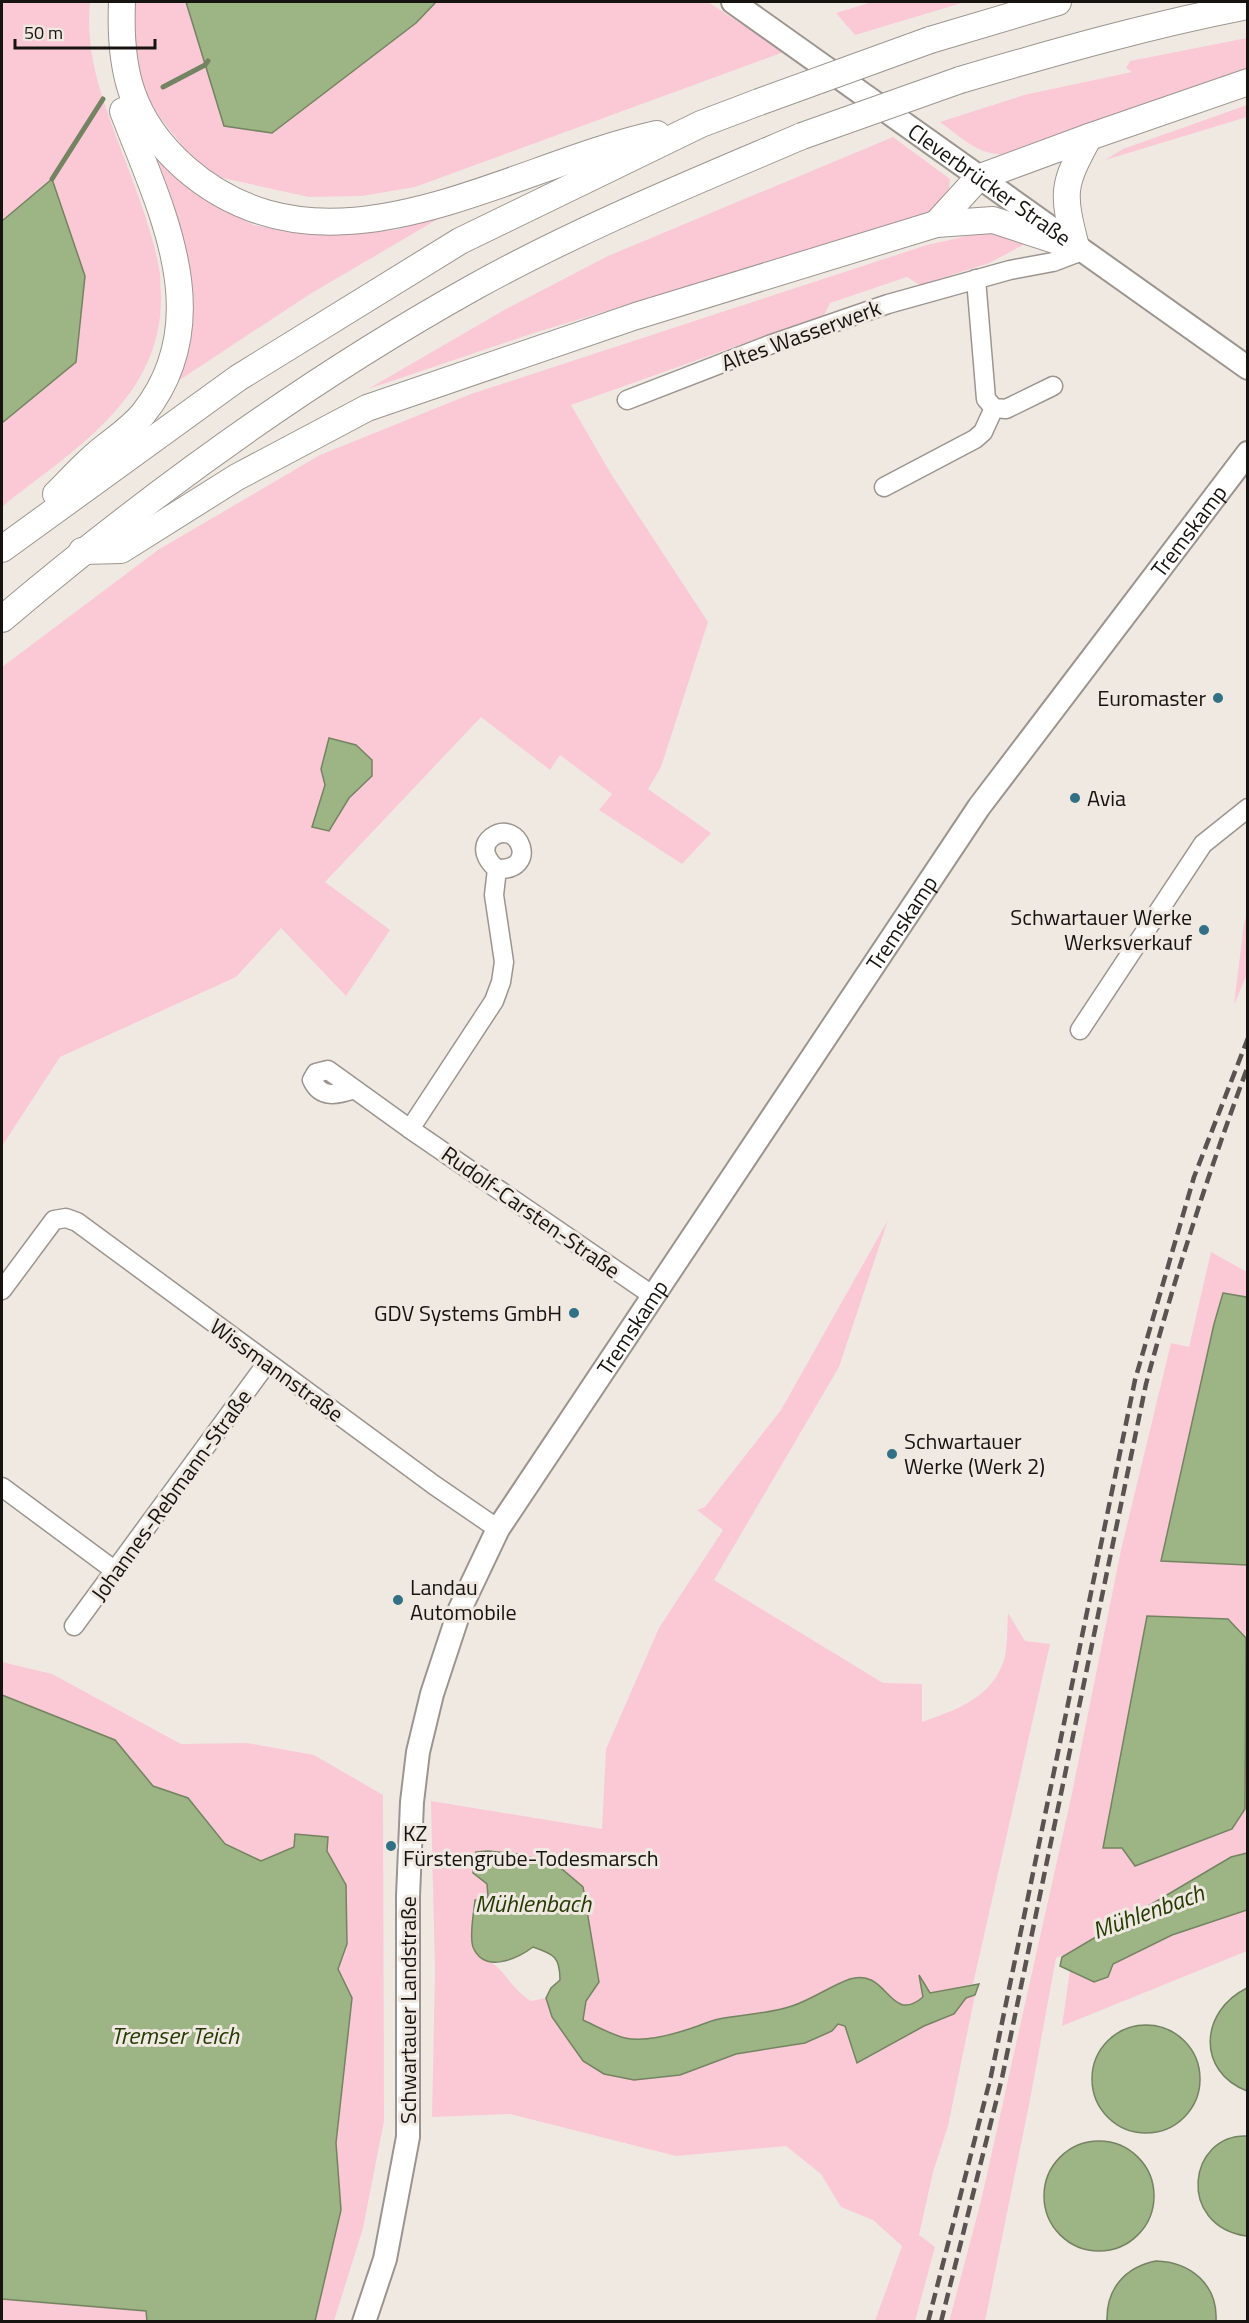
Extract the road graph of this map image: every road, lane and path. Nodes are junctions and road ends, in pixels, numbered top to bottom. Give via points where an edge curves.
1 (106, 2) edge
2 (122, 2) edge
3 (733, 2) edge
4 (1058, 2) edge
5 (1248, 6) edge
6 (1248, 82) edge
7 (701, 124) junction
8 (1089, 137) junction
9 (978, 178) junction
10 (936, 224) junction
11 (1079, 249) junction
12 (976, 279) junction
13 (1248, 368) edge
14 (1053, 386) dead end
15 (627, 400) dead end
16 (994, 408) junction
17 (1248, 453) edge
18 (884, 487) dead end
19 (2, 549) edge
20 (82, 551) junction
21 (2, 619) edge
22 (1248, 808) edge
23 (497, 869) dead end
24 (1080, 1030) dead end
25 (354, 1089) dead end
26 (410, 1129) junction
27 (2, 1290) edge
28 (652, 1295) junction
29 (267, 1363) junction
30 (577, 1407) joint
31 (2, 1487) edge
32 (498, 1529) junction
33 (114, 1570) junction
34 (74, 1626) dead end
35 (364, 2322) edge

1 - 19 highway via 111,72 174,249 180,288 175,351 164,381 143,413 92,458
2 - 7 highway via 126,73 149,131 204,184 241,205 274,216 309,222 406,213 468,196 615,143
3 - 9 main road, Cleverbrücker Straße
4 - 7 highway, bridge via 930,40
5 - 20 highway, bridge via 1072,47 960,80 802,136 638,206 477,285 366,351 258,422
6 - 8 highway
7 - 19 highway via 460,241 348,308 238,378
8 - 9 highway
8 - 11 highway via 1066,183 1066,207
9 - 10 highway
9 - 11 main road, Cleverbrücker Straße
10 - 11 highway via 993,220
10 - 20 highway via 636,316 367,408 237,477 121,550
11 - 12 street, Altes Wasserwerk via 1053,262
11 - 13 main road, Cleverbrücker Straße
12 - 15 street, Altes Wasserwerk via 888,303
12 - 16 street via 986,399
14 - 16 street via 1006,409
16 - 18 street via 983,432 975,438
17 - 28 main road, Tremskamp via 979,807
20 - 21 highway
22 - 24 street via 1203,844
23 - 26 street via 494,895 504,962 501,982 494,1001
25 - 26 street, Rudolf-Carsten-Straße
26 - 28 street, Rudolf-Carsten-Straße
27 - 29 street, Wissmannstraße via 54,1220 66,1218 77,1222
28 - 30 main road, Tremskamp
29 - 32 street, Wissmannstraße
29 - 33 street, Johannes-Rebmann-Straße
30 - 32 main road, Schwartauer Landstraße
31 - 33 street
32 - 35 main road, Schwartauer Landstraße via 459,1609 418,1752 408,1896 408,2137 385,2259
33 - 34 street, Johannes-Rebmann-Straße

